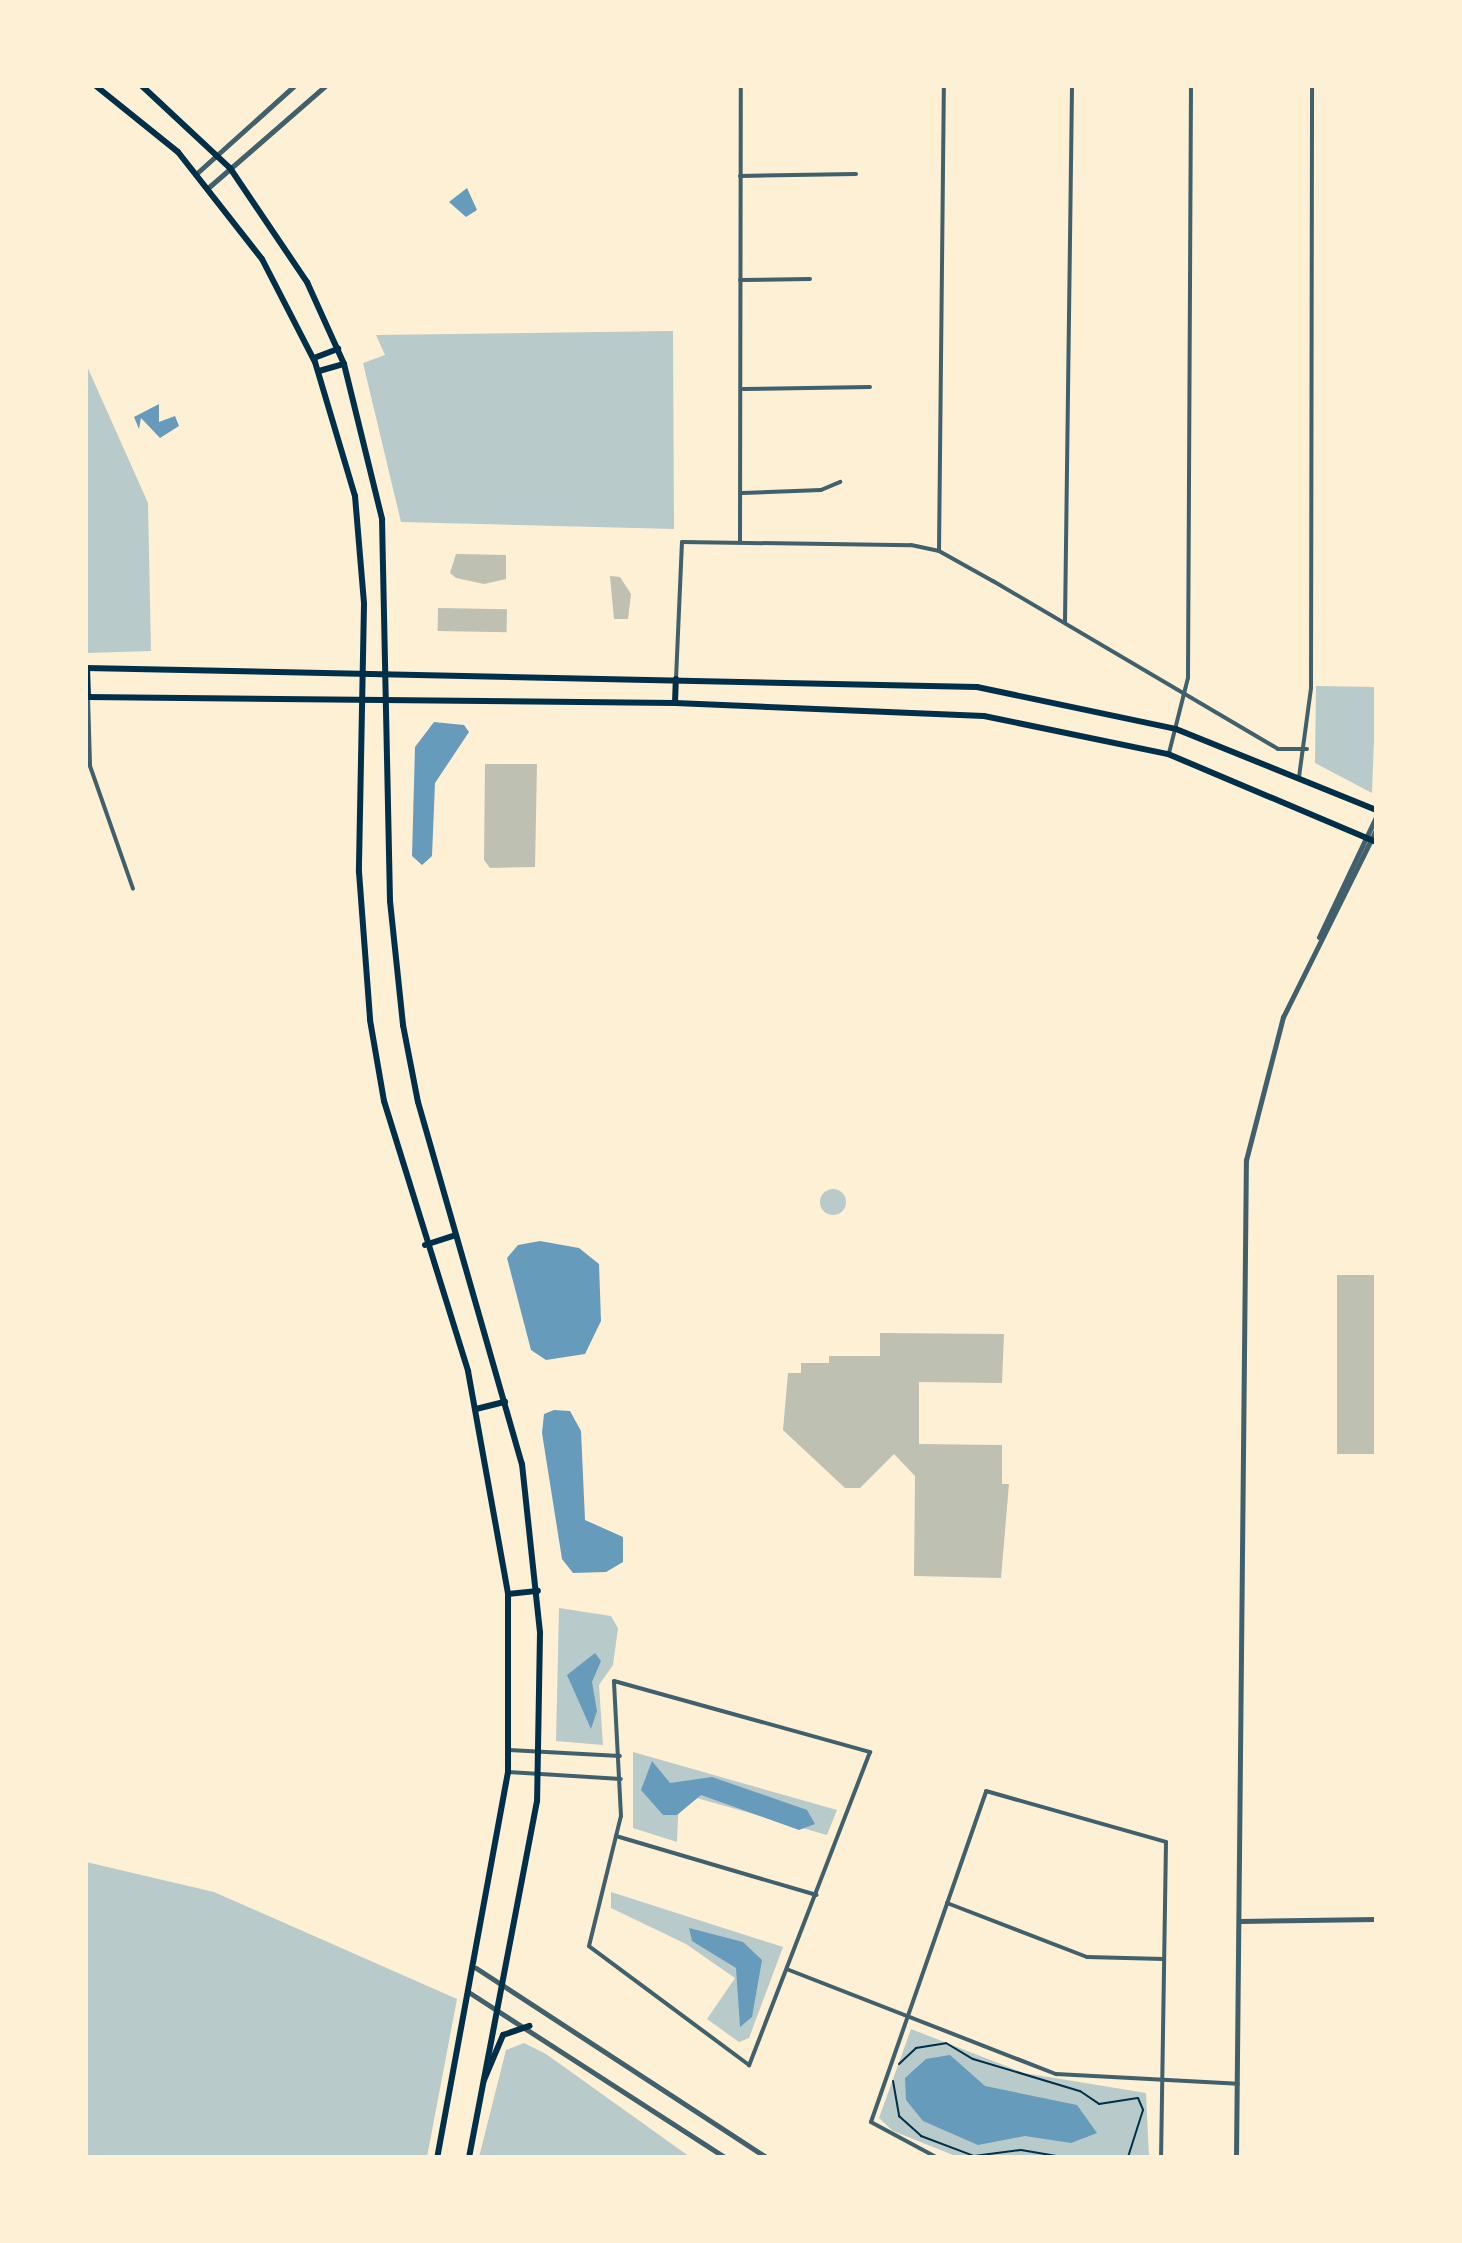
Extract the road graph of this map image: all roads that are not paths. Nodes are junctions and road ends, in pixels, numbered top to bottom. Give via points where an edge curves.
1 (96, 86) edge
2 (142, 86) edge
3 (294, 86) edge
4 (325, 86) edge
5 (741, 86) edge
6 (944, 86) edge
7 (1072, 86) edge
8 (1191, 86) edge
9 (1312, 86) edge
10 (218, 155) junction
11 (230, 168) junction
12 (197, 173) junction
13 (856, 174) dead end
14 (740, 176) junction
15 (209, 187) junction
16 (810, 279) dead end
17 (740, 280) junction
18 (338, 349) junction
19 (314, 358) junction
20 (344, 364) junction
21 (319, 371) junction
22 (870, 387) dead end
23 (743, 389) junction
24 (840, 482) dead end
25 (742, 493) junction
26 (740, 542) junction
27 (939, 551) junction
28 (1065, 622) junction
29 (86, 668) edge
30 (362, 674) junction
31 (387, 674) junction
32 (676, 679) junction
33 (87, 697) edge
34 (1183, 697) junction
35 (361, 702) junction
36 (387, 703) junction
37 (675, 703) junction
38 (1176, 729) junction
39 (1307, 749) junction
40 (1168, 754) junction
41 (1299, 777) junction
42 (1376, 810) edge
43 (1376, 817) edge
44 (1376, 830) edge
45 (1362, 834) junction
46 (1375, 841) edge
47 (133, 889) dead end
48 (1319, 938) junction
49 (455, 1235) junction
50 (425, 1245) junction
51 (505, 1402) junction
52 (476, 1409) junction
53 (538, 1591) junction
54 (508, 1594) junction
55 (509, 1750) junction
56 (539, 1750) junction
57 (620, 1756) junction
58 (508, 1772) junction
59 (539, 1773) junction
60 (622, 1779) junction
61 (616, 1836) junction
62 (817, 1895) junction
63 (947, 1903) junction
64 (1376, 1919) edge
65 (1240, 1921) junction
66 (1164, 1959) junction
67 (476, 1968) junction
68 (789, 1970) junction
69 (503, 1983) junction
70 (470, 1993) junction
71 (498, 2007) junction
72 (909, 2011) junction
73 (529, 2026) junction
74 (1163, 2081) junction
75 (482, 2083) junction
76 (1238, 2084) junction
77 (437, 2157) edge
78 (469, 2157) edge
79 (724, 2157) edge
80 (766, 2157) edge
81 (936, 2157) edge
82 (1161, 2157) edge
83 (1236, 2157) edge

1 - 12 main road
2 - 10 main road
3 - 10 street
4 - 11 street
5 - 14 street
6 - 27 street
7 - 28 street
8 - 34 street
9 - 39 street
10 - 11 main road
10 - 12 street
11 - 15 street
11 - 18 main road via 279,234
12 - 15 main road
13 - 14 street
14 - 17 street
15 - 19 main road via 262,259
16 - 17 street
17 - 23 street
18 - 19 main road
18 - 20 main road
19 - 21 main road
20 - 21 main road
20 - 31 main road via 382,519
21 - 30 main road via 360,526
22 - 23 street
23 - 25 street
24 - 25 street via 821,490
25 - 26 street
26 - 27 street
26 - 32 street via 682,542
27 - 28 street
28 - 34 street
29 - 30 main road
29 - 33 main road
30 - 31 main road
30 - 35 main road
31 - 32 main road
31 - 36 main road
32 - 37 main road
32 - 38 main road via 977,687
33 - 35 main road
33 - 47 street via 90,766
34 - 38 street
34 - 39 street via 1278,749
35 - 36 main road
35 - 50 main road via 361,945 384,1101
36 - 37 main road
36 - 49 main road via 390,901 403,1025
37 - 40 main road via 951,712
38 - 40 street
38 - 41 main road
39 - 41 street
40 - 45 main road
41 - 42 main road
43 - 45 street
44 - 46 street
45 - 46 main road
45 - 48 street
46 - 48 street
48 - 65 street via 1267,1060 1246,1160
49 - 50 main road
49 - 51 main road
50 - 52 main road
51 - 52 main road
51 - 53 main road via 522,1464
52 - 54 main road
53 - 54 main road
53 - 56 main road
54 - 55 main road
55 - 56 street
55 - 58 main road
56 - 57 street
56 - 59 main road
57 - 60 street
57 - 62 street via 614,1681 870,1752
58 - 59 street
58 - 67 main road
59 - 60 street
59 - 69 main road
60 - 61 street
61 - 62 street
61 - 68 street via 589,1946 749,2065
62 - 68 street
63 - 66 street via 1087,1957
63 - 66 street via 986,1791 1166,1842
63 - 72 street
64 - 65 street
65 - 76 street
66 - 74 street
67 - 69 street
67 - 70 main road
68 - 72 street
69 - 71 main road
69 - 80 street
70 - 71 street
70 - 77 main road
71 - 73 street
71 - 75 main road
72 - 74 street via 1056,2074
72 - 81 street via 871,2122
73 - 75 main road via 503,2035
73 - 79 street
74 - 76 street
74 - 82 street
75 - 78 main road
76 - 83 street

